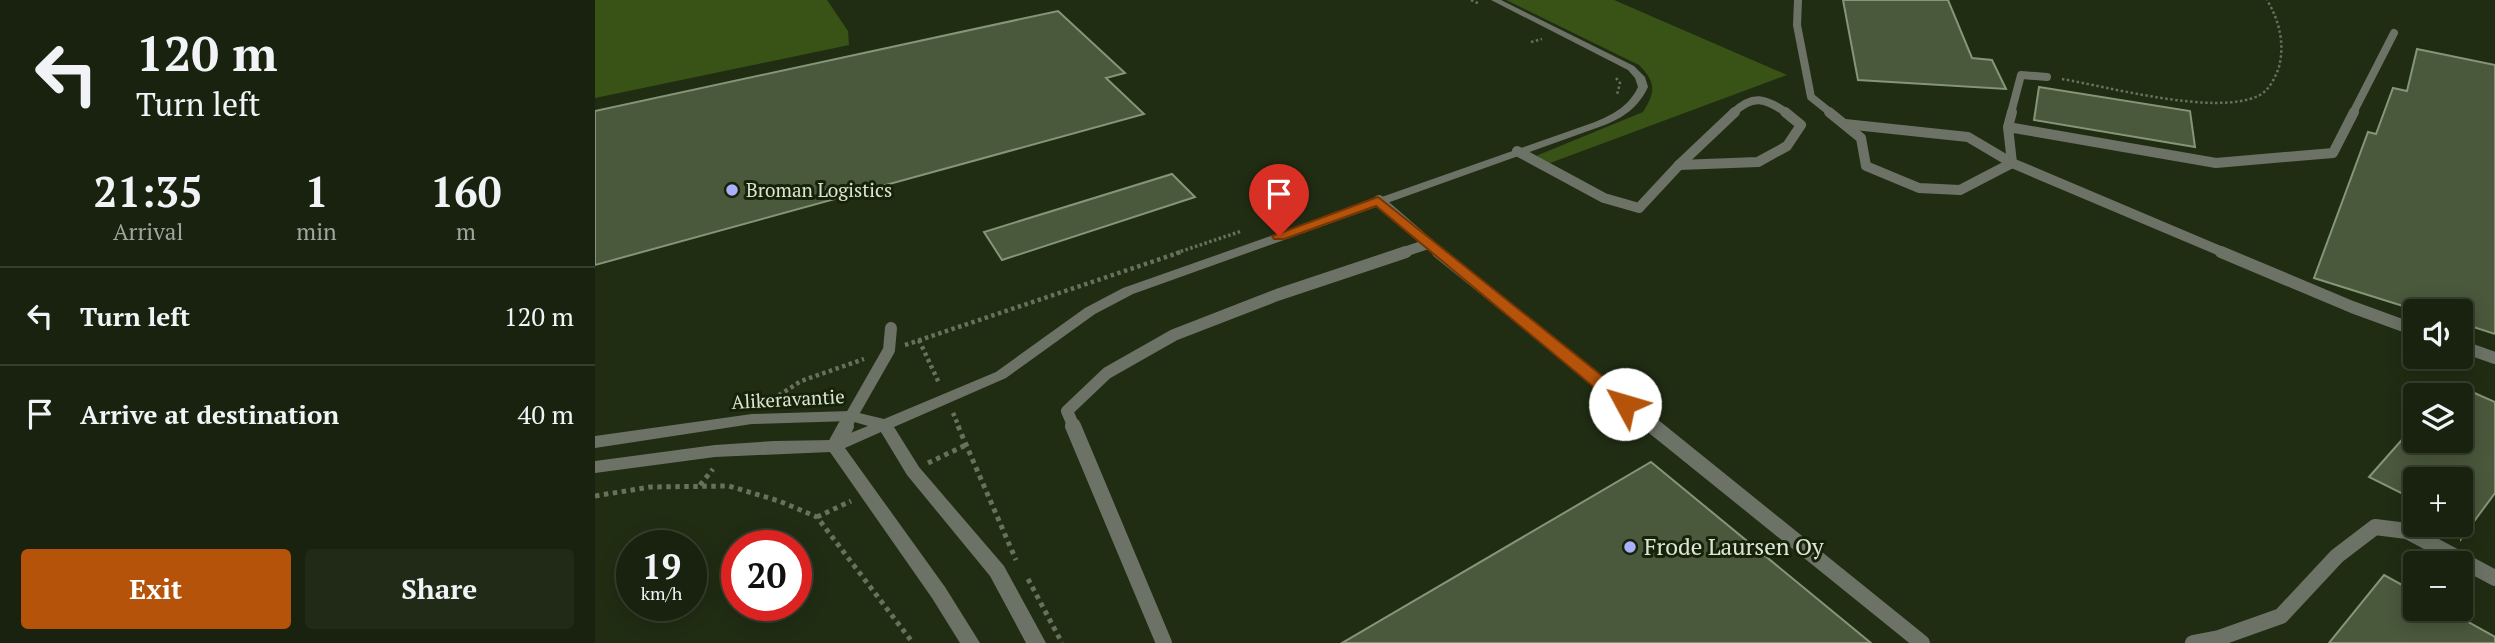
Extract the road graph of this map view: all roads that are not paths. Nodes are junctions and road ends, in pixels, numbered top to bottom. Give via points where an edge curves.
1 (1495, 0) edge
2 (1798, 0) edge
3 (2394, 33) dead end
4 (2047, 77) road end
5 (1845, 124) junction
6 (2008, 127) junction
7 (1517, 152) junction
8 (2012, 163) junction
9 (1679, 165) junction
10 (1378, 201) junction
11 (1428, 244) junction
12 (2403, 326) edge
13 (891, 328) dead end
14 (2473, 350) edge
15 (2495, 358) edge
16 (851, 416) junction
17 (884, 424) junction
18 (595, 442) edge
19 (835, 446) junction
20 (595, 467) edge
21 (2495, 578) edge
22 (969, 643) edge
23 (1036, 643) edge
24 (1164, 643) edge
25 (1922, 643) edge
26 (2193, 643) edge

1 - 7 street via 1631,68 1643,87 1631,108 1614,118
2 - 5 lane via 1797,25 1811,97
3 - 6 lane via 2333,153 2216,163
4 - 6 lane via 2021,75
5 - 8 lane via 1968,137
5 - 8 lane via 1861,138 1866,166 1919,188 1960,190
6 - 8 lane
7 - 9 lane via 1604,198 1639,208
7 - 10 street
8 - 12 lane
9 - 9 lane via 1746,101 1761,99 1801,125 1787,146 1758,162
10 - 11 lane
10 - 17 street via 1128,291 1090,311 1000,375
11 - 24 lane via 1174,335 1107,373 1067,411
11 - 25 lane
13 - 16 lane via 889,350
14 - 15 lane
16 - 17 street, Alikeravantie
16 - 18 street, Alikeravantie via 752,419
16 - 19 lane
17 - 19 street
17 - 23 street via 913,471 997,571
19 - 20 street via 729,449
19 - 22 street via 947,601
21 - 26 lane via 2407,531 2375,527 2337,556 2281,616

